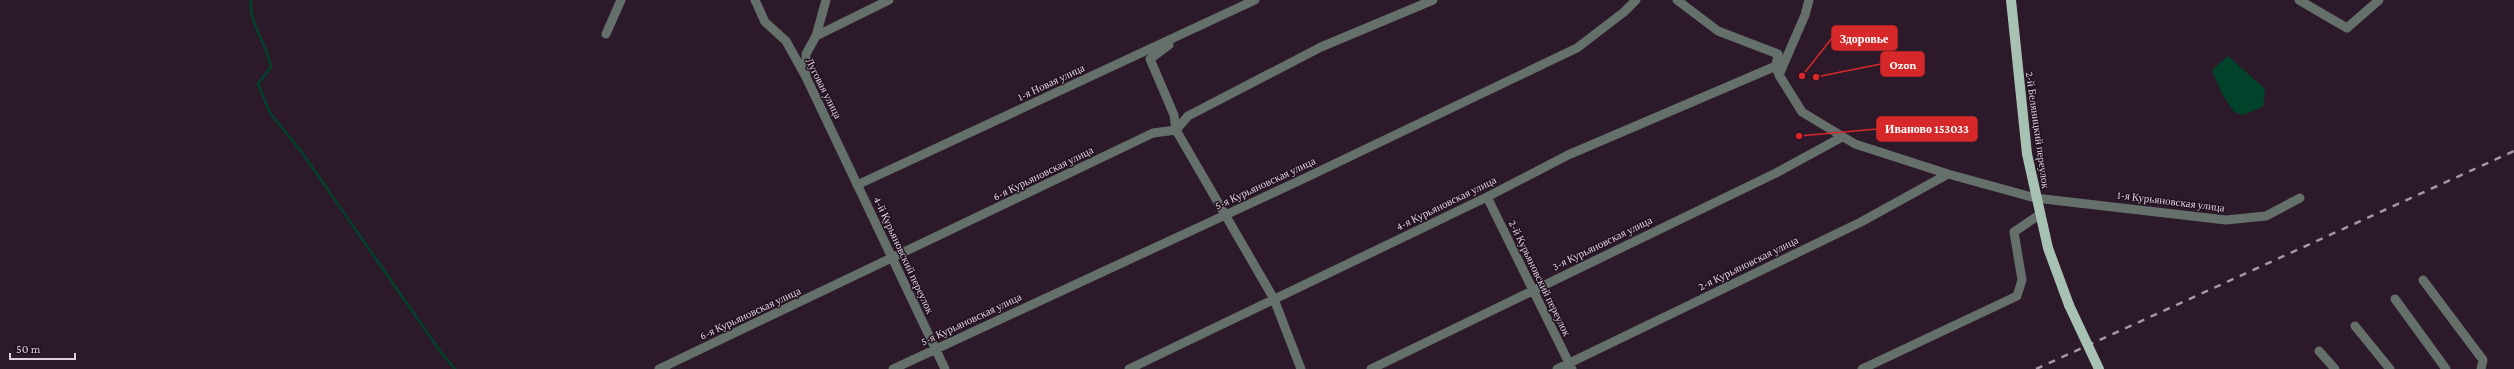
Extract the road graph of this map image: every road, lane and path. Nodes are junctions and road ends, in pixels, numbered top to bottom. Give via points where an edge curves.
1 (621, 0) edge
2 (755, 0) edge
3 (826, 0) edge
4 (888, 0) edge
5 (1254, 0) edge
6 (1433, 0) edge
7 (1636, 0) edge
8 (1677, 0) edge
9 (1809, 0) edge
10 (2011, 0) edge
11 (2299, 0) edge
12 (2379, 0) edge
13 (1184, 33) junction
14 (606, 34) dead end
15 (816, 36) junction
16 (1776, 66) junction
17 (1779, 75) junction
18 (806, 77) junction
19 (1176, 130) junction
20 (1842, 137) junction
21 (1948, 174) junction
22 (857, 185) junction
23 (862, 194) joint
24 (1487, 197) junction
25 (2036, 198) junction
26 (2300, 198) dead end
27 (1226, 214) junction
28 (2039, 215) junction
29 (893, 258) junction
30 (2423, 280) dead end
31 (1532, 290) junction
32 (1274, 299) junction
33 (2395, 299) dead end
34 (2355, 326) dead end
35 (934, 349) junction
36 (2319, 351) dead end
37 (1570, 366) edge
38 (660, 369) edge
39 (892, 369) edge
40 (945, 369) edge
41 (1129, 369) edge
42 (1301, 369) edge
43 (1371, 369) edge
44 (1557, 369) edge
45 (1862, 369) edge
46 (2099, 369) edge
47 (2335, 369) edge
48 (2390, 369) edge
49 (2446, 369) edge
50 (2481, 369) edge

1 - 14 street
2 - 18 street, Луговая улица via 765,22 786,41
3 - 15 street
4 - 15 street
5 - 13 street, 1-я Новая улица
6 - 19 street via 1321,47 1188,116
7 - 27 street, 5-я Курьяновская улица via 1577,48
8 - 16 street, 1-я Курьяновская улица via 1718,31 1778,54
9 - 17 street
10 - 25 main road, 2-й Беляницкий переулок via 2027,154
11 - 12 street via 2347,28
13 - 19 street via 1150,59 1174,115
13 - 22 street, 1-я Новая улица
15 - 18 street via 806,54
16 - 17 street, 1-я Курьяновская улица
16 - 24 street, 4-я Курьяновская улица via 1568,155
17 - 20 street, 1-я Курьяновская улица via 1802,112
18 - 22 street, Луговая улица
19 - 27 street
19 - 29 street, 6-я Курьяновская улица via 1153,133
20 - 21 street, 1-я Курьяновская улица
20 - 31 street, 3-я Курьяновская улица via 1776,173
21 - 25 street, 1-я Курьяновская улица
21 - 37 street, 2-я Курьяновская улица via 1861,222
22 - 23 street, Луговая улица
23 - 29 street, 4-й Курьяновский переулок
24 - 31 street, 2-й Курьяновский переулок
24 - 32 street, 4-я Курьяновская улица
25 - 26 street, 1-я Курьяновская улица via 2226,220 2266,216
25 - 28 main road, 2-й Беляницкий переулок
27 - 32 street
27 - 35 street, 5-я Курьяновская улица
28 - 45 street via 2014,232 2022,280 2017,296
28 - 46 main road, 2-й Беляницкий переулок, bridge via 2069,305
29 - 35 street, 4-й Курьяновский переулок
29 - 38 street, 6-я Курьяновская улица
30 - 50 street via 2483,360
31 - 37 street, 2-й Курьяновский переулок
31 - 43 street, 3-я Курьяновская улица
32 - 41 street, 4-я Курьяновская улица
32 - 42 street
33 - 49 street
34 - 48 street
35 - 39 street, 5-я Курьяновская улица
35 - 40 street, 4-й Курьяновский переулок
36 - 47 street
37 - 44 street, 2-я Курьяновская улица

